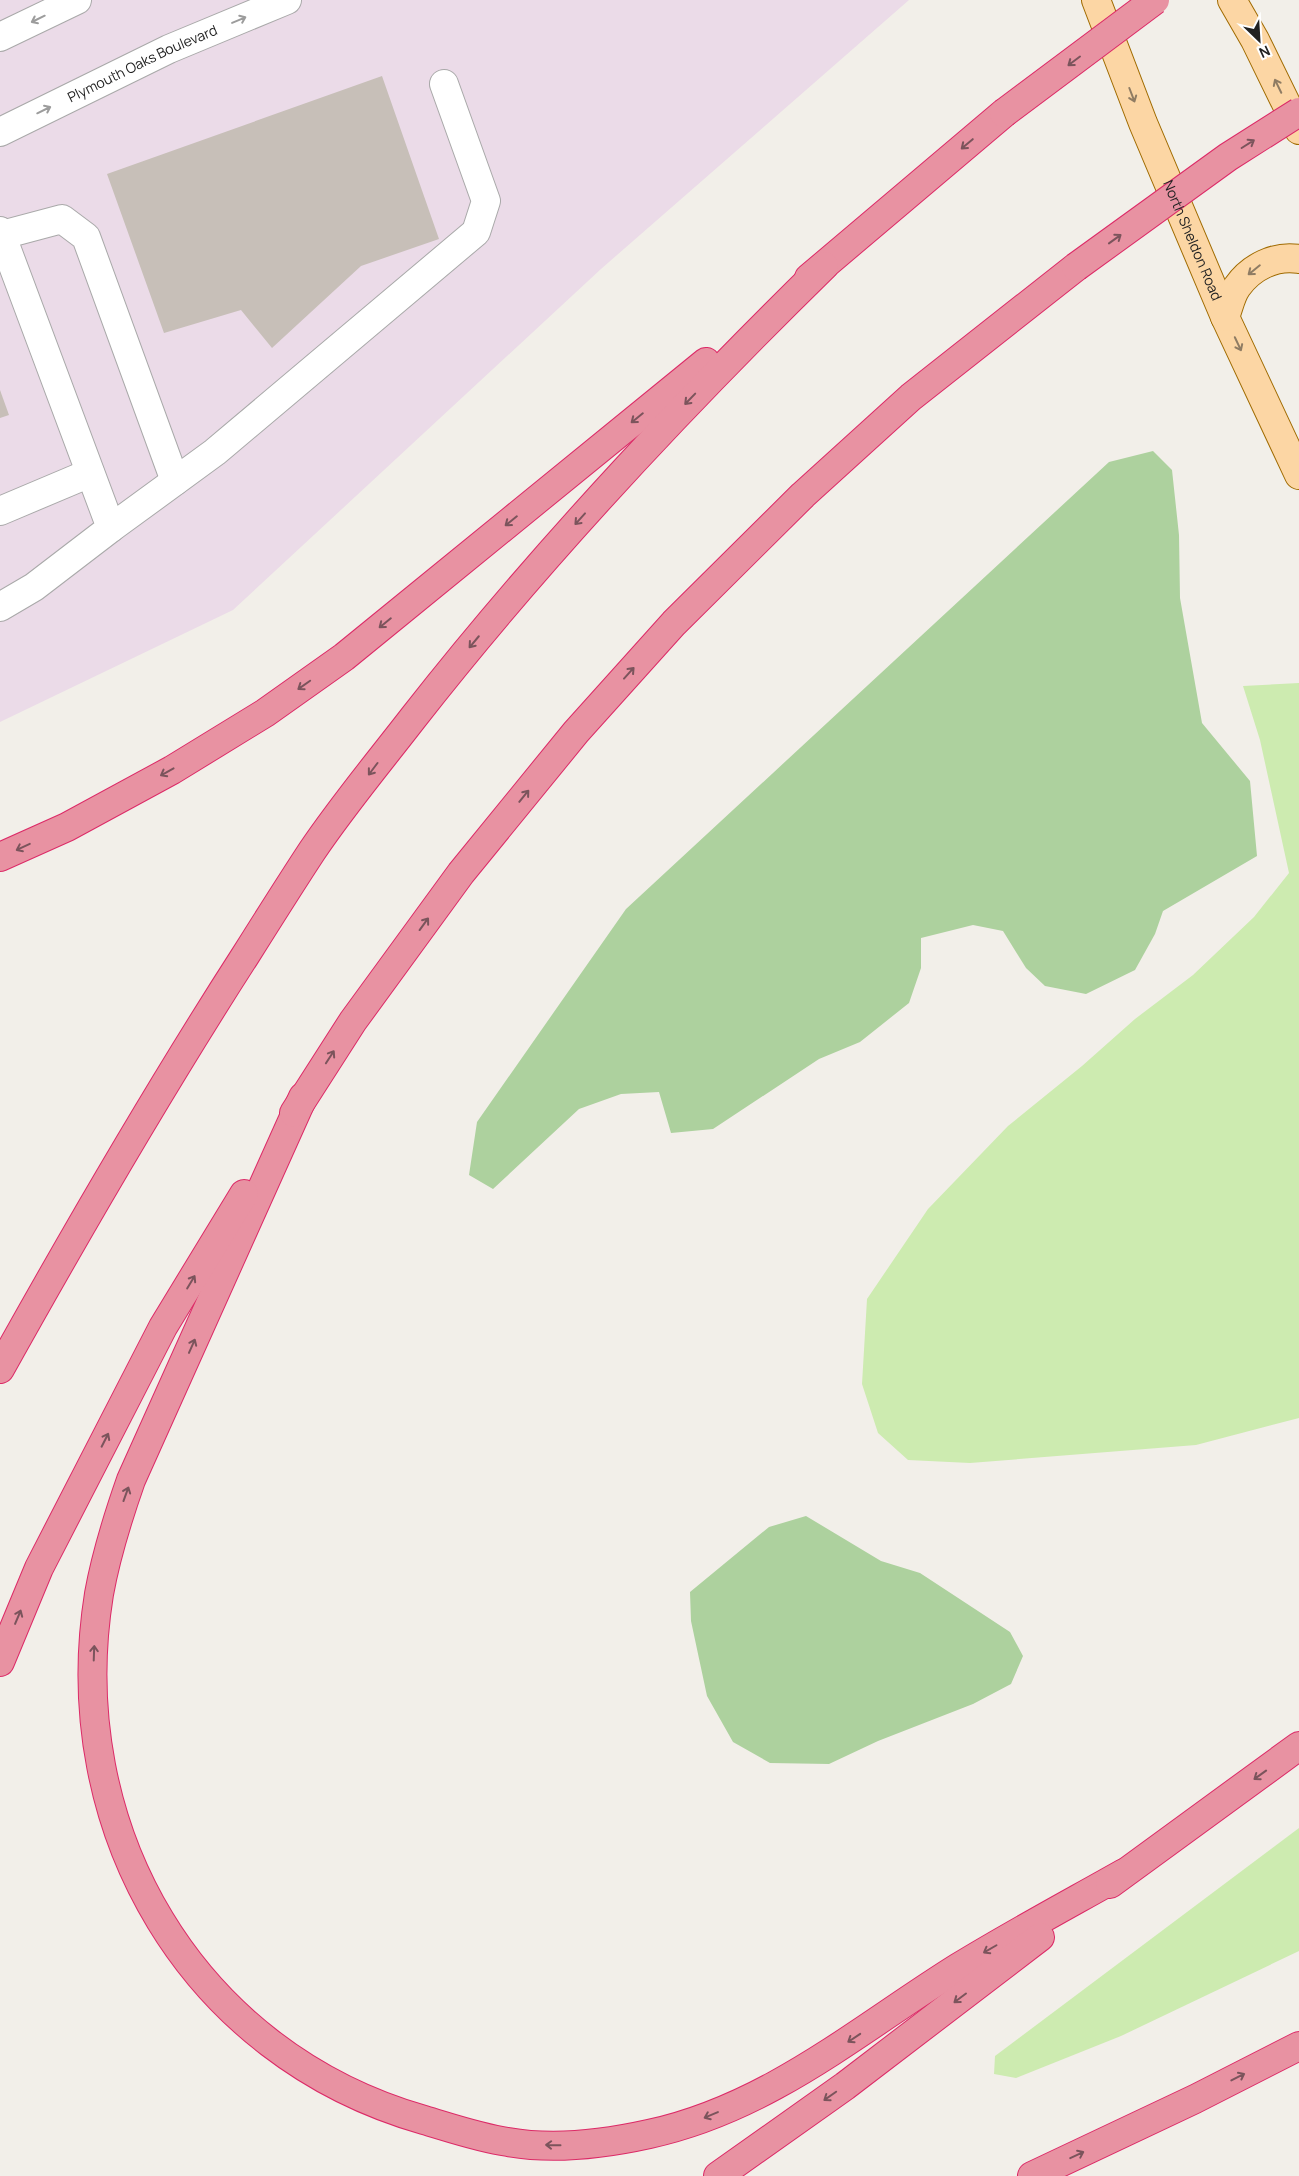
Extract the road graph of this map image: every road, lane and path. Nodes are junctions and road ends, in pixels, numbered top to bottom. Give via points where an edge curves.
1 (77, 0) edge
2 (287, 0) edge
3 (1096, 0) edge
4 (1155, 0) edge
5 (1232, 0) edge
6 (0, 38) edge
7 (444, 84) dead end
8 (1299, 112) edge
9 (1299, 130) edge
10 (0, 132) edge
11 (1, 233) edge
12 (1299, 259) edge
13 (824, 266) junction
14 (1226, 317) junction
15 (1267, 406) junction
16 (1299, 434) edge
17 (90, 473) junction
18 (1299, 475) edge
19 (175, 481) junction
20 (0, 510) edge
21 (111, 528) junction
22 (0, 607) edge
23 (0, 857) edge
24 (303, 1097) junction
25 (0, 1369) edge
26 (0, 1662) edge
27 (1299, 1746) edge
28 (1124, 1874) junction
29 (1299, 2046) edge
30 (718, 2176) edge
31 (1032, 2176) edge

1 -> 6 street
10 -> 2 street, Plymouth Oaks Boulevard via 169,49
3 -> 14 main road, North Sheldon Road via 1142,123
4 -> 13 highway, bridge via 1004,113
9 -> 5 main road
7 - 19 street via 486,201 476,232 214,452
24 -> 8 highway, bridge via 461,873 576,732 674,623 803,495 911,397 1076,267 1228,156
11 - 17 street
11 - 19 street via 62,219 86,237
12 -> 14 main road via 1286,257 1256,266 1236,288
13 -> 23 highway via 344,657 265,713 172,770 67,827
13 -> 25 highway via 647,444 454,666 365,780 313,850 172,1070
14 -> 15 main road, North Sheldon Road
15 - 16 main road
15 - 18 main road, North Sheldon Road
17 - 20 street
17 - 21 street
19 - 21 street
21 - 22 street via 34,587
26 -> 24 highway via 40,1568 163,1327
28 -> 24 highway via 959,1967 786,2081 686,2126 609,2141 554,2145 509,2142 398,2113 311,2071 265,2039 232,2010 195,1972 163,1928 137,1882 122,1844 106,1793 96,1738 94,1636 99,1592 116,1522 131,1480
27 -> 28 highway
28 -> 30 highway via 845,2086
31 -> 29 highway

